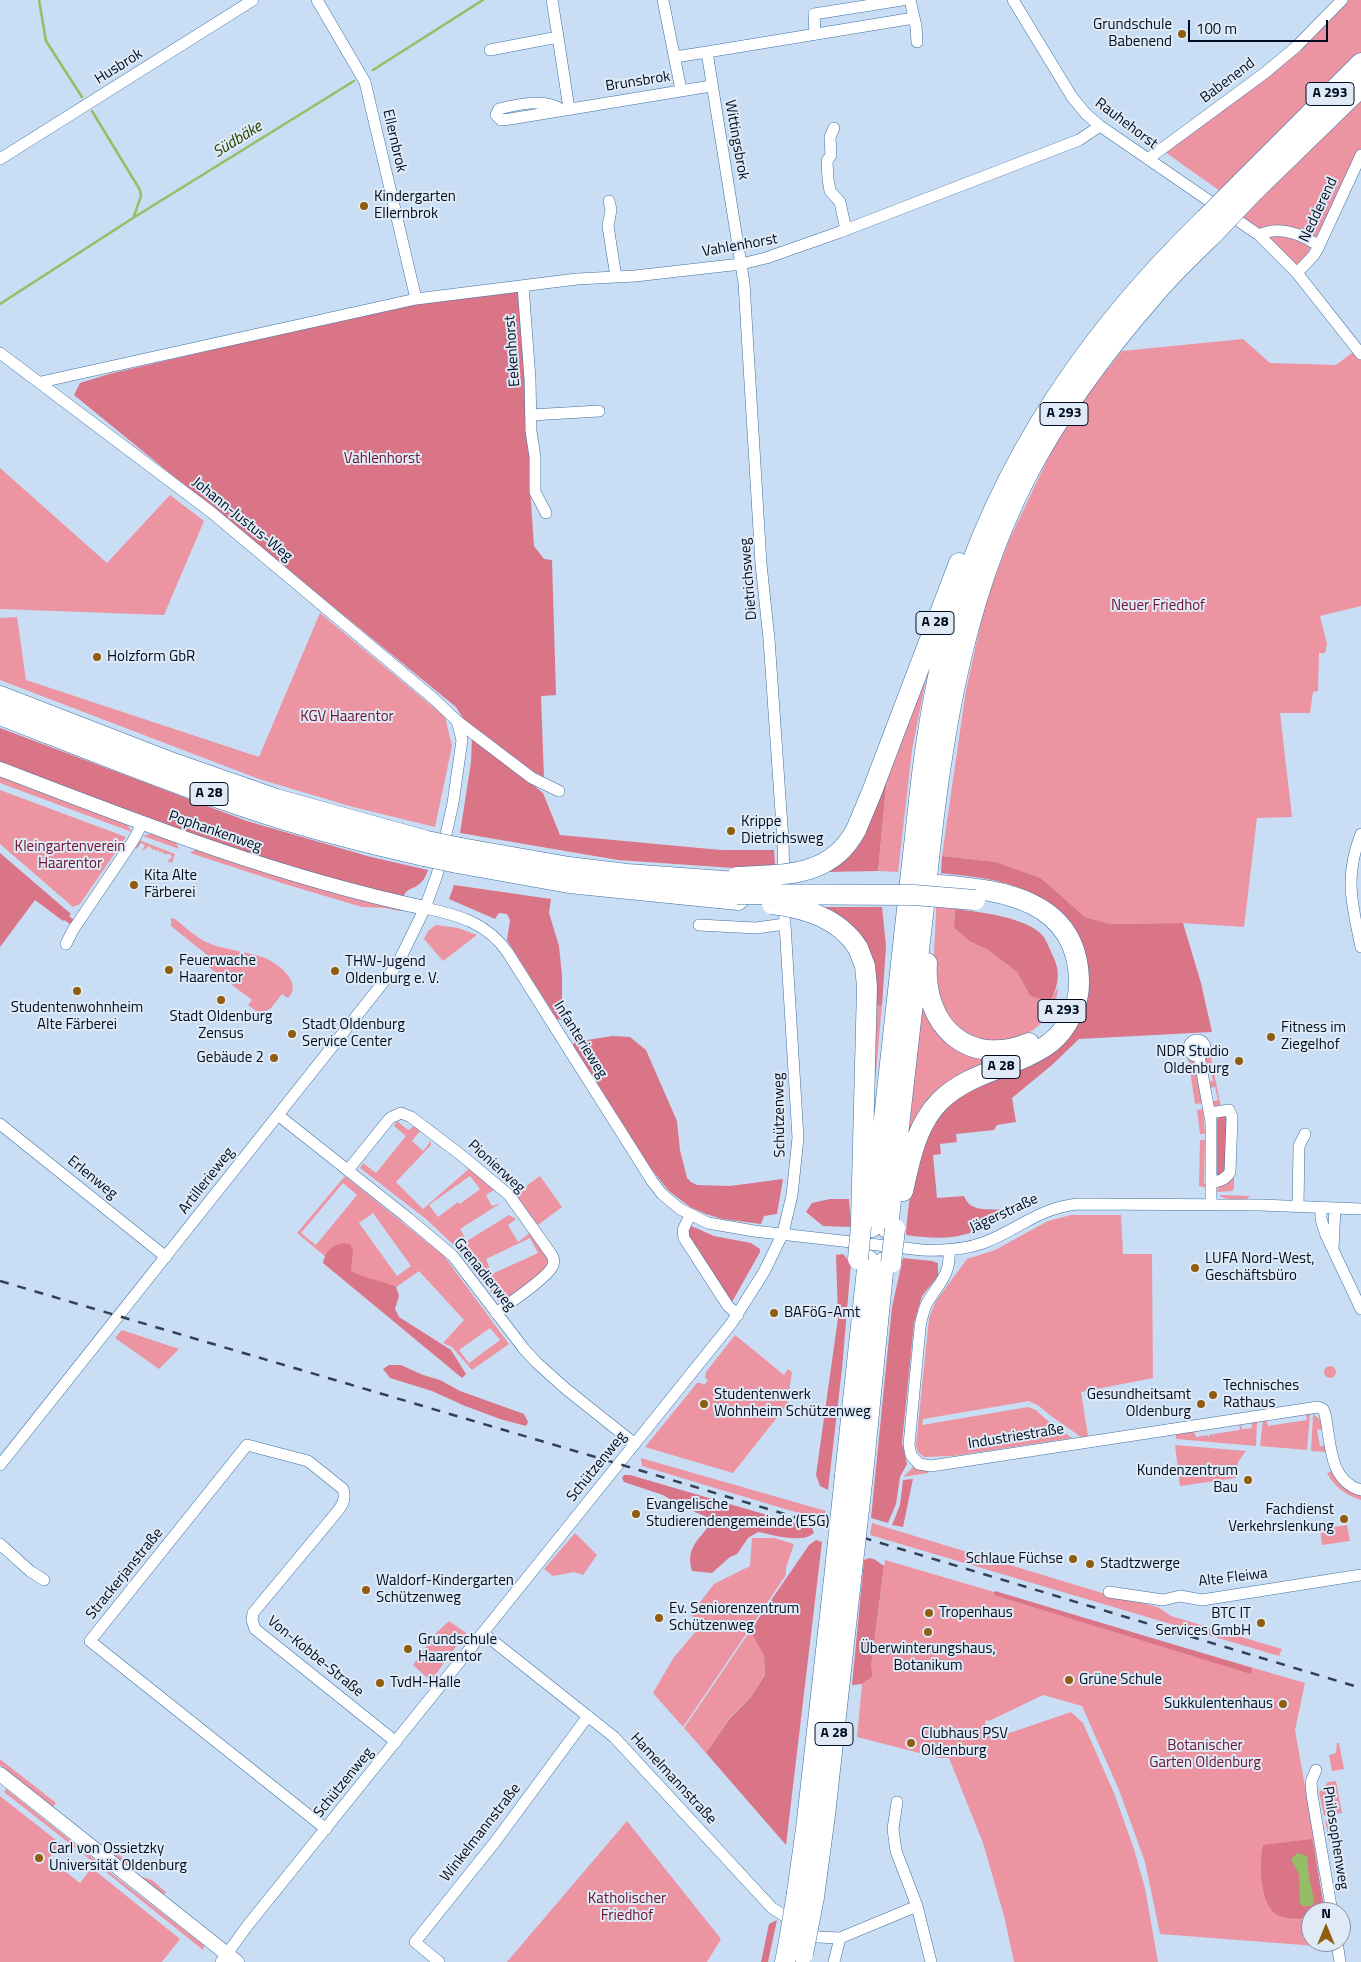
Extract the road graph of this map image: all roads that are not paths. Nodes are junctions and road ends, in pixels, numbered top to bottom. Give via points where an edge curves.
1 (253, 0) edge
2 (317, 0) edge
3 (552, 0) edge
4 (663, 0) edge
5 (902, 0) edge
6 (910, 0) edge
7 (1013, 0) edge
8 (1342, 0) edge
9 (914, 18) junction
10 (815, 34) junction
11 (558, 37) junction
12 (918, 42) dead end
13 (490, 50) dead end
14 (707, 52) junction
15 (675, 57) junction
16 (1361, 64) edge
17 (711, 86) junction
18 (1361, 87) edge
19 (681, 90) junction
20 (566, 109) junction
21 (1100, 126) junction
22 (834, 128) dead end
23 (1361, 155) edge
24 (0, 159) edge
25 (1148, 159) junction
26 (1248, 187) junction
27 (610, 201) dead end
28 (1209, 226) junction
29 (846, 230) junction
30 (1259, 236) junction
31 (1319, 246) junction
32 (741, 264) junction
33 (1298, 273) junction
34 (616, 277) junction
35 (523, 286) junction
36 (416, 299) junction
37 (0, 353) edge
38 (1361, 354) edge
39 (41, 382) junction
40 (599, 411) dead end
41 (531, 415) junction
42 (1036, 428) junction
43 (546, 513) dead end
44 (0, 696) edge
45 (0, 715) edge
46 (457, 721) junction
47 (0, 769) edge
48 (559, 791) dead end
49 (142, 824) junction
50 (1361, 834) edge
51 (425, 848) junction
52 (459, 856) junction
53 (737, 888) junction
54 (665, 892) joint
55 (784, 892) joint
56 (976, 894) junction
57 (924, 906) junction
58 (425, 908) junction
59 (785, 924) junction
60 (699, 925) dead end
61 (66, 944) dead end
62 (1361, 947) edge
63 (1199, 1056) dead end
64 (1210, 1113) junction
65 (278, 1116) junction
66 (0, 1124) edge
67 (1305, 1134) dead end
68 (348, 1170) junction
69 (1211, 1182) junction
70 (1211, 1204) junction
71 (1298, 1206) junction
72 (1321, 1207) junction
73 (1335, 1208) junction
74 (1361, 1209) edge
75 (690, 1215) junction
76 (783, 1233) junction
77 (877, 1248) junction
78 (1333, 1248) junction
79 (949, 1250) junction
80 (166, 1257) junction
81 (1361, 1310) edge
82 (496, 1313) junction
83 (738, 1315) junction
84 (635, 1444) junction
85 (0, 1465) edge
86 (854, 1475) junction
87 (343, 1489) joint
88 (1361, 1490) edge
89 (0, 1544) edge
90 (1361, 1575) edge
91 (44, 1580) dead end
92 (1109, 1592) dead end
93 (483, 1633) junction
94 (588, 1716) junction
95 (396, 1742) junction
96 (1316, 1770) dead end
97 (0, 1774) edge
98 (897, 1802) dead end
99 (326, 1829) junction
100 (1330, 1902) edge
101 (916, 1906) junction
102 (840, 1938) junction
103 (794, 1956) edge
104 (229, 1959) edge
105 (439, 1962) edge
106 (834, 1962) edge
107 (931, 1962) edge

1 - 24 street, Husbrok
2 - 36 street, Ellernbrok via 365,82
3 - 11 street
4 - 15 street
5 - 10 street via 814,14
6 - 9 street
7 - 21 street, Rauhehorst via 1072,96
8 - 25 street, Babenend via 1266,72
9 - 10 street
9 - 12 street
10 - 14 street
11 - 13 street
11 - 20 street
14 - 15 street
14 - 17 street, Wittingsbrok
15 - 19 street
16 - 26 highway, A 293
17 - 19 street, Brunsbrok
17 - 32 street, Wittingsbrok
18 - 26 highway, A 293
19 - 20 street, Brunsbrok
20 - 20 street, Brunsbrok via 538,103 499,109 496,115 501,120
21 - 25 street, Rauhehorst
21 - 29 street, Vahlenhorst via 1079,140
22 - 29 street via 830,137 831,155 827,161 828,179 830,191 840,202
23 - 31 street, Nedderend
25 - 30 street, Rauhehorst
26 - 28 highway, A 293, bridge
27 - 34 street via 608,226
28 - 42 highway, A 293 via 1141,286 1081,361
28 - 57 highway, A 293 via 1091,374 1026,477 1000,534 980,588 958,668 937,784
29 - 32 street, Vahlenhorst via 789,252
30 - 31 street via 1272,231 1289,232
30 - 33 street, Rauhehorst
31 - 33 street, Nedderend
32 - 34 street, Vahlenhorst
32 - 55 street, Dietrichsweg
33 - 38 street, Rauhehorst
34 - 35 street, Vahlenhorst
35 - 36 street, Vahlenhorst
35 - 41 street, Eekenhorst
36 - 39 street, Vahlenhorst
37 - 39 street, Johann-Justus-Weg
39 - 46 street, Johann-Justus-Weg via 211,512
40 - 41 street
41 - 43 street, Eekenhorst via 535,492
42 - 53 highway, A 28, bridge via 1010,456 974,527 856,830 831,860 799,873
42 - 77 highway, A 293 via 1003,488 972,564 954,614 932,707 921,782
44 - 51 highway, A 28 via 173,763
45 - 51 highway, A 28 via 266,814 359,841
46 - 48 street, Johann-Justus-Weg via 532,778
46 - 58 street via 462,740 453,804 438,875
47 - 49 street, Pophankenweg
49 - 58 street, Pophankenweg via 317,882
49 - 61 street
50 - 62 street via 1352,860 1350,887
51 - 52 highway, A 28, bridge
52 - 53 highway, A 28 via 705,879
52 - 54 highway, A 28 via 569,883
53 - 54 highway, A 293
53 - 56 highway, A 293, bridge via 914,895
53 - 77 highway, A 28, bridge via 818,916 844,930 858,948 865,966 867,987
55 - 59 street, Schützenweg
56 - 57 highway, A 293 via 1026,912 1042,922 1053,932 1065,954 1069,978 1062,1011 1045,1033 1020,1047 976,1048 959,1040 935,1014 927,984 929,927
56 - 77 highway, A 28 via 1012,896 1030,902 1055,919 1064,930 1077,959 1077,1000 1060,1033 1049,1043 953,1089 930,1112 911,1153
57 - 77 highway, A 293
58 - 65 street, Artillerieweg via 397,965
58 - 75 street, Infanterieweg via 471,921 503,945 652,1181 670,1202
59 - 60 street via 756,928
59 - 76 street, Schützenweg via 798,1138 792,1195
63 - 64 street
64 - 69 street
64 - 69 street via 1227,1110 1232,1117 1230,1172 1222,1180
65 - 68 street, Grenadierweg
65 - 80 street, Artillerieweg
66 - 80 street, Erlenweg
67 - 71 street via 1299,1146
68 - 82 street, Grenadierweg via 453,1256
68 - 82 street, Pionierweg via 390,1118 401,1113 454,1149 509,1195 554,1259 546,1274
69 - 70 street
70 - 71 street, Jägerstraße
70 - 79 street, Jägerstraße via 1068,1205 1037,1214 982,1243
71 - 72 street, Jägerstraße
72 - 73 street, Jägerstraße
72 - 78 street via 1323,1228
73 - 74 street, Jägerstraße
73 - 78 street
75 - 76 street, Infanterieweg via 719,1226
75 - 83 street via 683,1230 684,1238 728,1306
76 - 77 street, Jägerstraße
76 - 83 street, Schützenweg
77 - 79 street, Jägerstraße
77 - 86 highway, A 28
77 - 86 highway, A 28 via 853,1322 859,1346
78 - 81 street
79 - 88 street, Industriestraße via 947,1274 922,1315 909,1445 916,1462 931,1466 1318,1407 1325,1414 1339,1475
80 - 85 street, Artillerieweg
82 - 84 street, Grenadierweg via 537,1363
83 - 84 street, Schützenweg
84 - 93 street, Schützenweg
86 - 103 highway, A 28, bridge via 825,1815
87 - 95 street, Von-Kobbe-Straße via 344,1502 253,1613 252,1620 255,1629
87 - 99 street, Strackerjanstraße via 308,1460 247,1445 90,1641
89 - 91 street
90 - 92 street, Alte Fleiwa via 1202,1600 1180,1596 1163,1600
93 - 94 street, Hamelmannstraße
93 - 95 street, Schützenweg
94 - 102 street, Hamelmannstraße via 614,1737 772,1908 818,1937
94 - 105 street, Winkelmannstraße via 495,1842 414,1942
95 - 99 street, Schützenweg
96 - 100 street, Philosophenweg via 1311,1782 1312,1795
97 - 104 street
98 - 101 street via 893,1829 896,1851
99 - 104 street, Schützenweg via 248,1925
101 - 102 street
101 - 107 street
102 - 106 street

